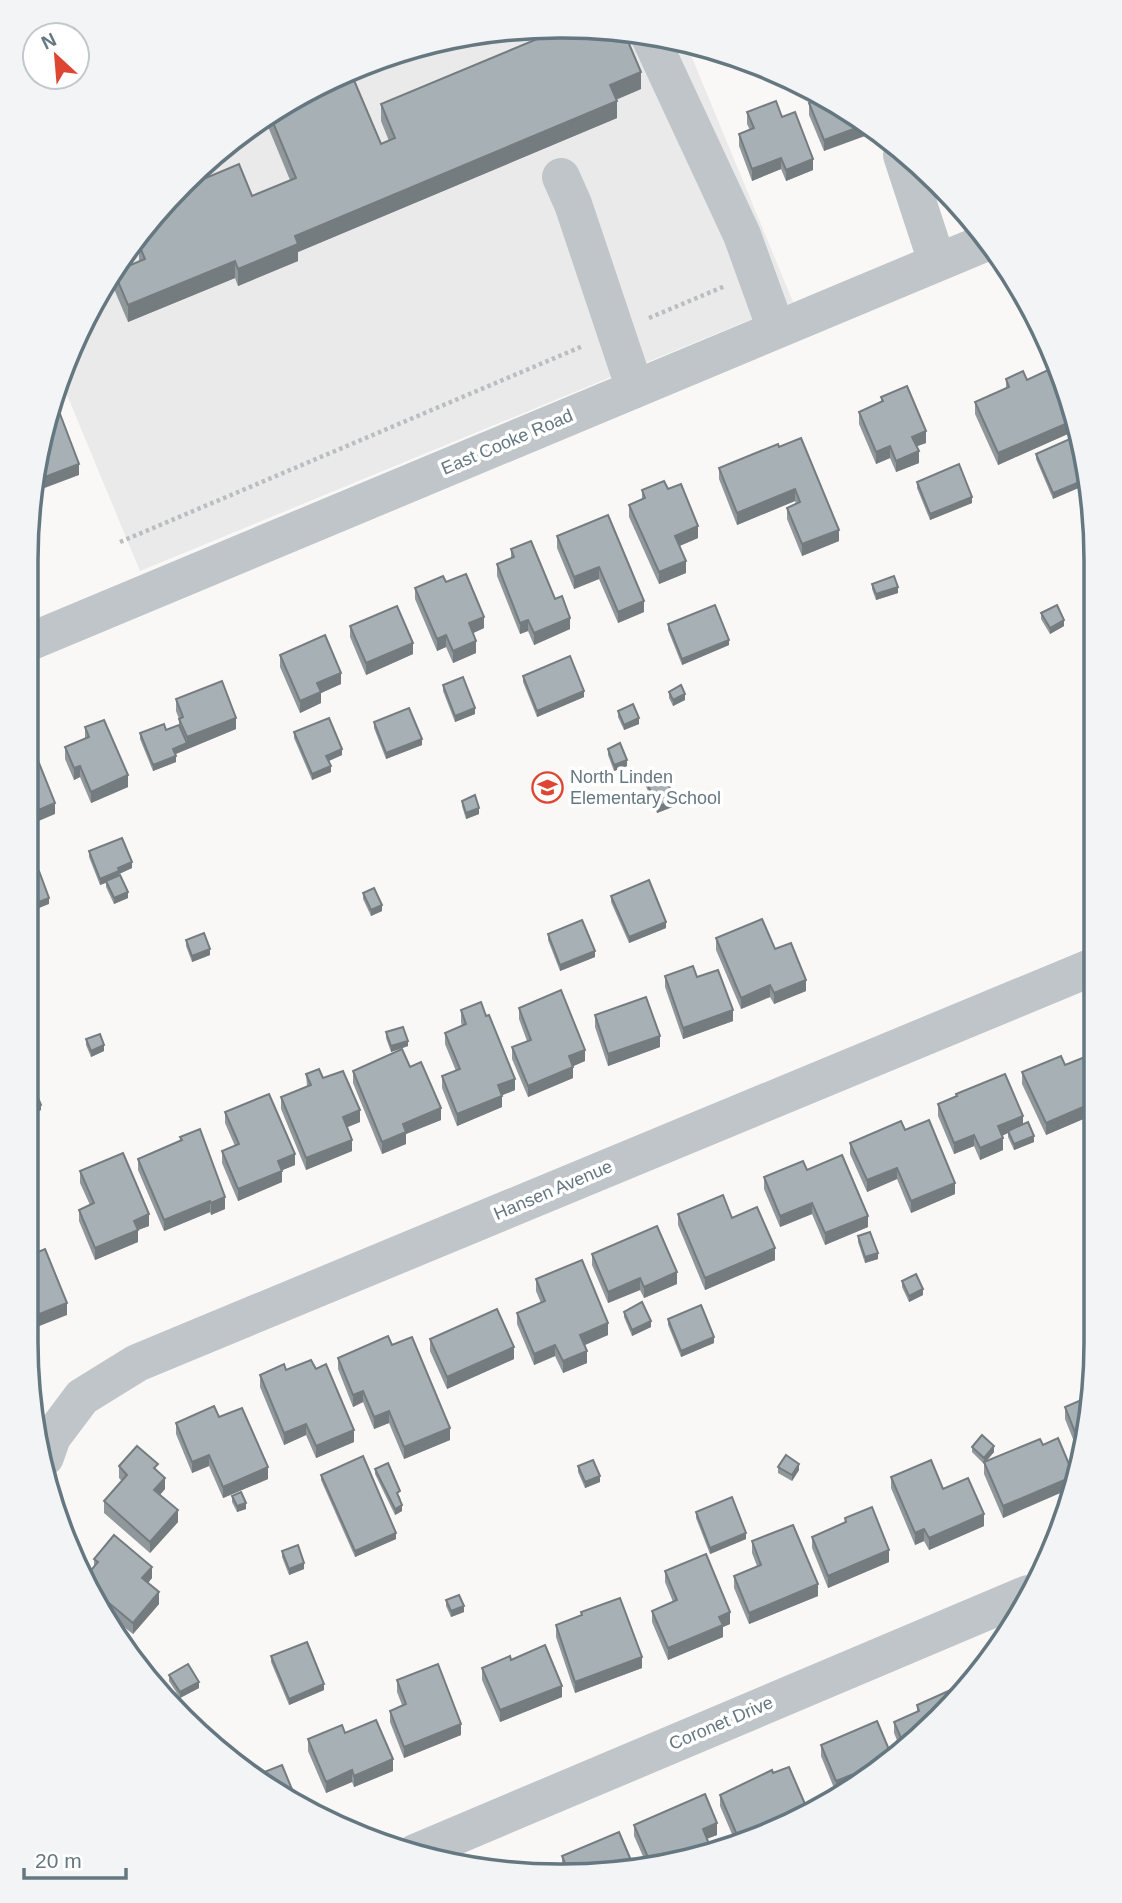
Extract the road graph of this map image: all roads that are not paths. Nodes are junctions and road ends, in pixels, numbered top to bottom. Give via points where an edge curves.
1 (655, 48) edge
2 (906, 168) edge
3 (561, 177) dead end
4 (978, 246) edge
5 (937, 262) junction
6 (776, 329) junction
7 (635, 389) junction
8 (38, 638) edge
9 (1084, 971) edge
10 (49, 1445) edge
11 (1015, 1599) edge
12 (428, 1847) edge

1 - 6 street via 742,235
2 - 5 street
3 - 7 street
4 - 5 street, East Cooke Road
5 - 6 street, East Cooke Road
6 - 7 street, East Cooke Road
7 - 8 street, East Cooke Road
9 - 10 street, Hansen Avenue via 137,1363 82,1397
11 - 12 street, Coronet Drive

